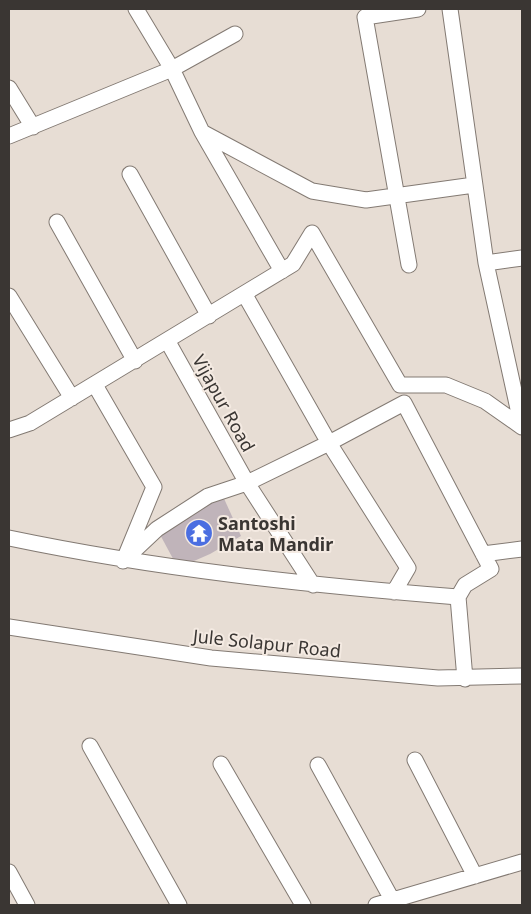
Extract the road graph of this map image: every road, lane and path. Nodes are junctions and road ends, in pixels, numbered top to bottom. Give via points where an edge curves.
1 (136, 9) edge
2 (418, 9) edge
3 (450, 9) edge
4 (363, 13) edge
5 (235, 34) dead end
6 (172, 69) junction
7 (9, 88) edge
8 (33, 126) junction
9 (202, 132) junction
10 (9, 136) edge
11 (130, 174) dead end
12 (474, 185) junction
13 (397, 196) junction
14 (57, 222) dead end
15 (522, 258) edge
16 (486, 263) junction
17 (409, 265) dead end
18 (282, 271) junction
19 (245, 295) junction
20 (9, 296) edge
21 (209, 316) junction
22 (168, 342) junction
23 (135, 361) junction
24 (516, 362) edge
25 (95, 385) junction
26 (72, 398) junction
27 (522, 427) edge
28 (9, 430) edge
29 (329, 443) junction
30 (247, 483) junction
31 (9, 538) edge
32 (522, 549) edge
33 (483, 554) junction
34 (123, 561) junction
35 (313, 585) junction
36 (394, 592) junction
37 (458, 597) junction
38 (9, 628) edge
39 (522, 676) edge
40 (465, 679) junction
41 (90, 746) dead end
42 (415, 760) dead end
43 (220, 764) dead end
44 (318, 764) dead end
45 (522, 862) edge
46 (9, 872) edge
47 (475, 876) junction
48 (394, 903) edge
49 (27, 905) edge
50 (179, 905) edge
51 (303, 905) edge
52 (376, 905) edge

1 - 6 street
2 - 4 street
3 - 12 street
4 - 13 street
5 - 6 street
6 - 8 street
6 - 9 street
7 - 8 street
8 - 10 street
9 - 13 street via 312,191 366,200
9 - 18 street
11 - 21 street
12 - 13 street
12 - 16 street
13 - 17 street
14 - 23 street
15 - 16 street
16 - 24 street
18 - 19 street
18 - 27 street via 293,264 312,233 400,386 446,385 485,401
19 - 21 street
19 - 29 street
20 - 26 street
21 - 22 street
22 - 23 street
22 - 30 street, Vijapur Road
23 - 25 street
24 - 27 street
25 - 26 street
25 - 34 street via 154,487
26 - 28 street via 30,423
29 - 30 street
29 - 33 street via 404,403
29 - 36 street via 408,568
30 - 34 street via 208,496 176,515
30 - 35 street, Vijapur Road
31 - 34 street
32 - 33 street
33 - 37 street via 491,569 465,585
34 - 35 street
35 - 36 street
36 - 37 street
37 - 40 street
38 - 40 street, Jule Solapur Road via 211,658
39 - 40 street, Jule Solapur Road
41 - 50 street
42 - 47 street
43 - 51 street
44 - 48 street
45 - 47 street
46 - 49 street
47 - 48 street
48 - 52 street

